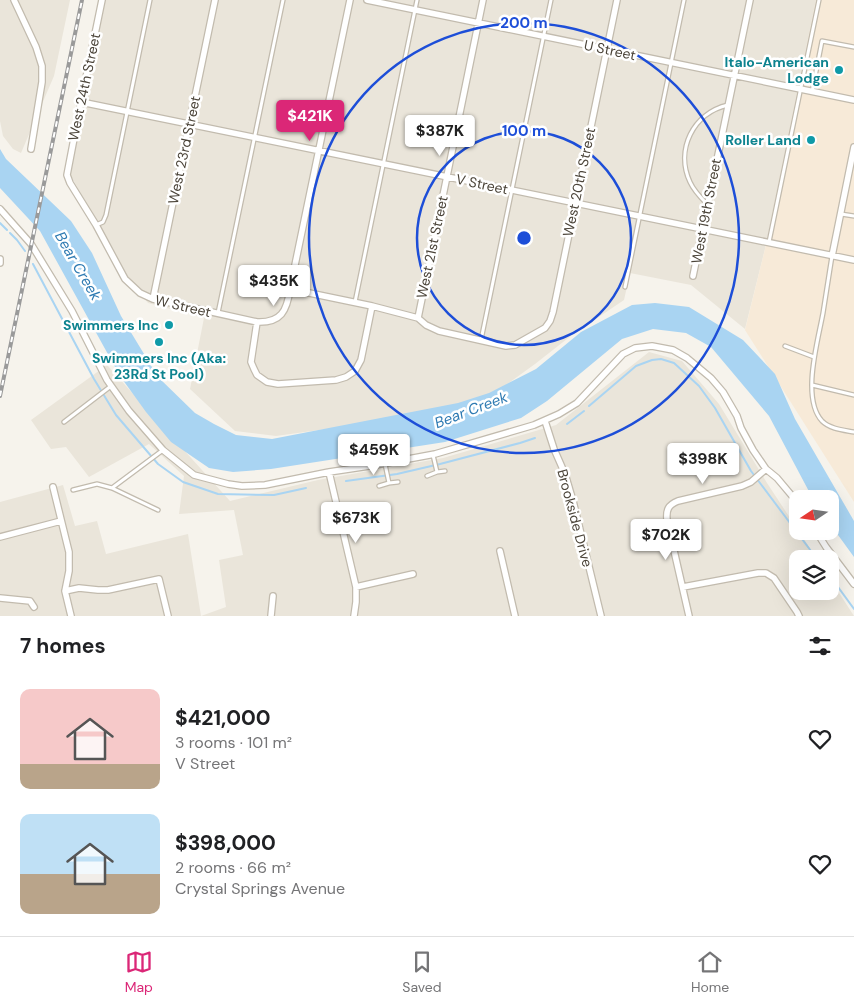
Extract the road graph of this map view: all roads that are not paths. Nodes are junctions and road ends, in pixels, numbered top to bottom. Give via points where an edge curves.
1 (14, 0) edge
2 (102, 0) edge
3 (150, 0) edge
4 (215, 0) edge
5 (283, 0) edge
6 (350, 0) edge
7 (367, 0) edge
8 (417, 0) edge
9 (483, 0) edge
10 (551, 0) edge
11 (617, 0) edge
12 (684, 0) edge
13 (750, 0) edge
14 (819, 0) edge
15 (415, 10) junction
16 (478, 23) junction
17 (543, 36) junction
18 (854, 47) edge
19 (607, 50) junction
20 (671, 63) junction
21 (734, 76) junction
22 (801, 89) junction
23 (812, 92) junction
24 (854, 100) edge
25 (81, 102) junction
26 (728, 105) junction
27 (127, 111) junction
28 (189, 124) junction
29 (255, 137) junction
30 (854, 147) edge
31 (31, 149) dead end
32 (318, 150) junction
33 (384, 164) junction
34 (67, 174) joint
35 (447, 177) junction
36 (511, 190) junction
37 (575, 203) junction
38 (707, 204) junction
39 (0, 209) edge
40 (840, 214) junction
41 (639, 216) junction
42 (854, 216) edge
43 (96, 225) junction
44 (702, 229) junction
45 (769, 243) junction
46 (832, 256) junction
47 (854, 260) edge
48 (693, 276) dead end
49 (625, 287) dead end
50 (290, 289) junction
51 (153, 300) junction
52 (355, 302) junction
53 (372, 306) junction
54 (218, 314) junction
55 (418, 318) junction
56 (257, 322) junction
57 (480, 340) junction
58 (785, 346) dead end
59 (814, 356) junction
60 (812, 385) junction
61 (109, 388) junction
62 (854, 394) edge
63 (545, 421) junction
64 (64, 422) dead end
65 (854, 432) edge
66 (163, 450) junction
67 (433, 455) junction
68 (385, 464) junction
69 (766, 469) junction
70 (437, 471) junction
71 (445, 471) dead end
72 (329, 472) junction
73 (427, 476) dead end
74 (389, 481) junction
75 (398, 482) dead end
76 (379, 486) dead end
77 (52, 487) dead end
78 (112, 488) junction
79 (73, 490) dead end
80 (789, 492) edge
81 (158, 510) dead end
82 (61, 521) junction
83 (0, 537) edge
84 (822, 540) edge
85 (500, 551) dead end
86 (413, 574) dead end
87 (854, 584) edge
88 (356, 587) junction
89 (683, 587) junction
90 (65, 591) junction
91 (273, 596) dead end
92 (0, 598) edge
93 (34, 607) dead end
94 (71, 616) edge
95 (168, 616) edge
96 (271, 616) edge
97 (354, 616) edge
98 (515, 616) edge
99 (601, 616) edge
100 (690, 616) edge
101 (799, 616) edge

1 - 31 street via 42,66
2 - 25 street, West 24th Street
3 - 27 lane
4 - 28 street, West 23rd Street
5 - 29 lane
6 - 32 street
7 - 15 street, U Street
8 - 15 lane
9 - 16 street, West 21st Street
10 - 17 lane
11 - 19 street, West 20th Street
12 - 20 lane
13 - 21 street, West 19th Street
14 - 22 lane
15 - 16 street, U Street
15 - 33 lane
16 - 17 street, U Street
16 - 35 street, West 21st Street
17 - 19 street, U Street
17 - 36 lane
18 - 23 lane via 822,41
19 - 20 street, U Street
19 - 37 street, West 20th Street
20 - 21 street, U Street
20 - 41 lane
21 - 22 street, U Street
21 - 26 street, West 19th Street
22 - 23 street, U Street
22 - 45 lane
23 - 24 street, U Street
25 - 27 street, V Street
25 - 34 street, West 24th Street
26 - 38 street, West 19th Street
26 - 38 lane via 715,108 700,120 693,127 686,145 685,164 689,181
27 - 28 street, V Street
27 - 43 lane via 106,215 103,222
28 - 29 street, V Street
28 - 51 street, West 23rd Street
29 - 32 street, V Street
29 - 54 lane
30 - 40 street
32 - 33 street, V Street
32 - 50 street
33 - 35 street, V Street
33 - 52 lane
34 - 43 street, W Street
35 - 36 street, V Street
35 - 55 street, West 21st Street
36 - 37 street, V Street
36 - 57 lane
37 - 41 street, V Street
37 - 57 street, West 20th Street via 550,321 545,328 515,345
38 - 44 street, West 19th Street
39 - 61 street via 31,244 72,311
40 - 42 lane
40 - 46 street
41 - 44 street, V Street
41 - 49 lane
43 - 51 street, W Street via 125,279
44 - 45 street, V Street
44 - 48 street, West 19th Street
45 - 46 street, V Street
46 - 47 street, V Street
46 - 59 lane
50 - 52 street
50 - 56 street, W Street via 282,314 275,320
51 - 54 street, W Street
52 - 53 street
53 - 55 street
53 - 56 street via 361,360 355,371 336,380 268,382 258,374 252,362
54 - 56 street, W Street
55 - 57 street via 439,331
58 - 59 lane
59 - 60 lane
60 - 62 lane
60 - 65 lane via 820,419 830,427
61 - 64 lane
61 - 66 street
63 - 67 street
63 - 69 street via 577,403 623,354 645,346 660,347 687,358 717,385
63 - 99 street, Brookside Drive via 573,501
66 - 72 street via 194,476 242,486
66 - 78 lane
67 - 68 street
67 - 70 lane
68 - 72 street
68 - 74 lane
69 - 80 street
69 - 89 street via 751,482 678,501 668,507 667,520
70 - 71 lane
70 - 73 lane
72 - 88 street
74 - 75 lane
74 - 76 lane
77 - 82 street
78 - 79 lane via 97,484
78 - 81 lane
82 - 83 street
82 - 90 street via 70,560
84 - 87 street
85 - 98 street
86 - 88 street
88 - 97 street
89 - 100 street
89 - 101 street via 766,573 774,578
90 - 94 street
90 - 95 street via 79,588 108,590 159,579
91 - 96 street
92 - 93 street via 30,601

